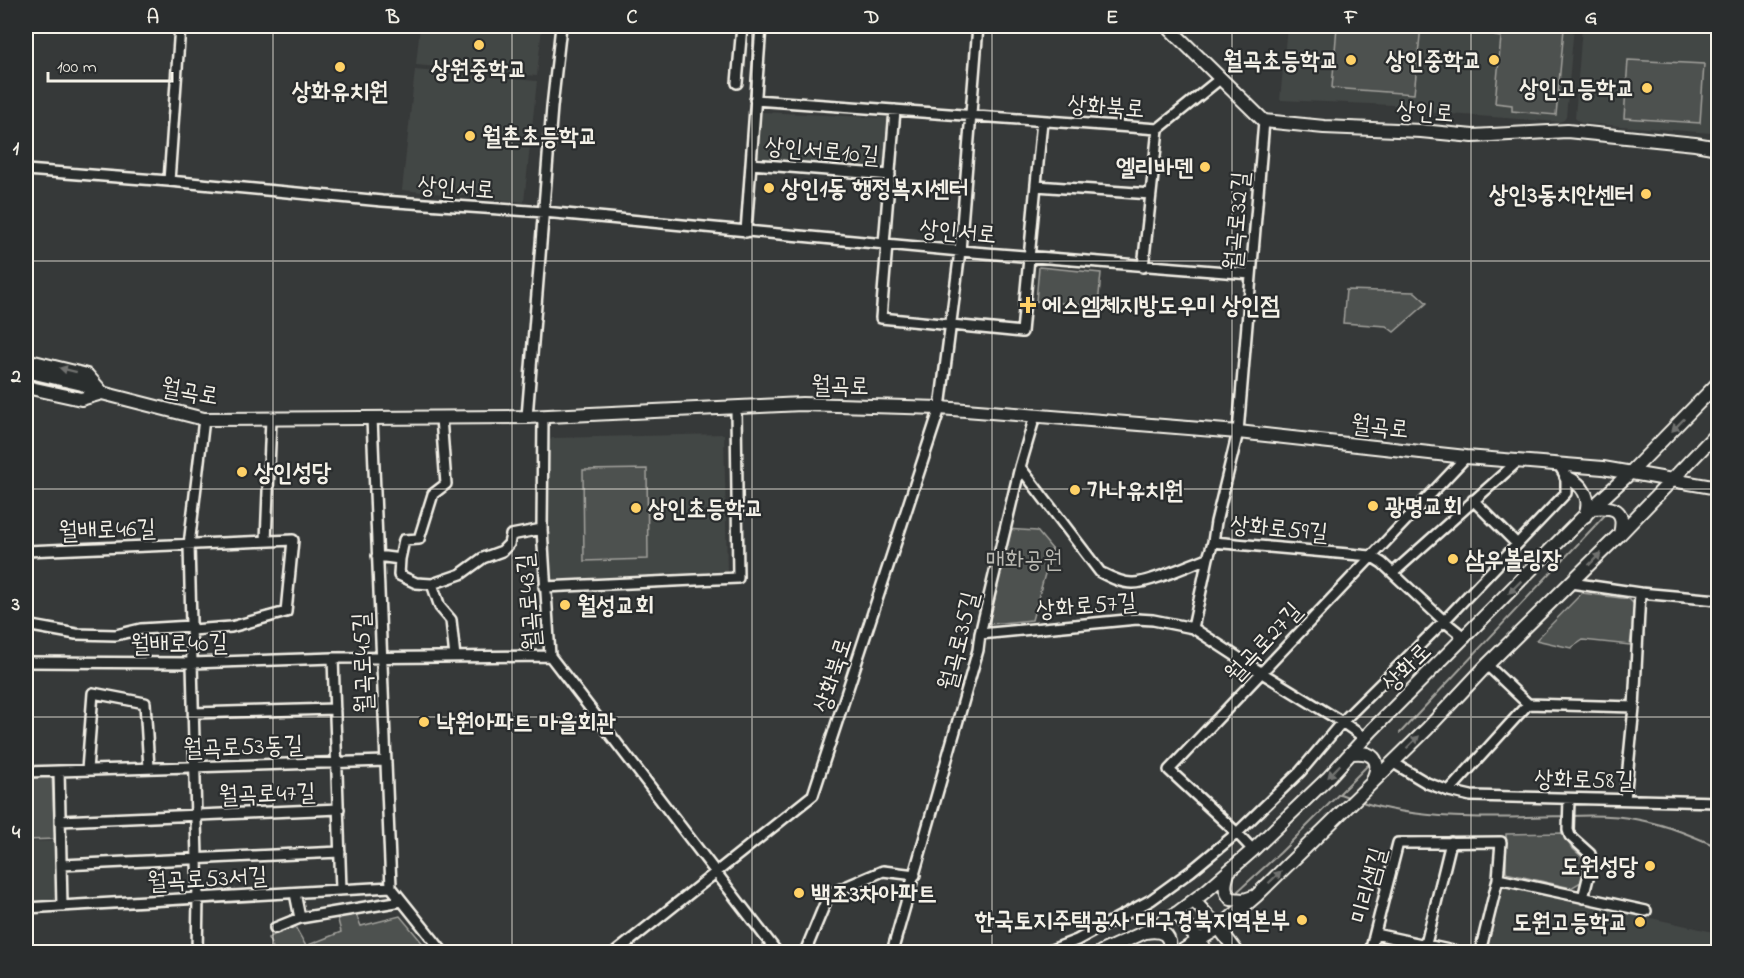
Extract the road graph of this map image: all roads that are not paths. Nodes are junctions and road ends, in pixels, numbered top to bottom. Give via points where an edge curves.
1 (180, 26) edge
2 (561, 26) edge
3 (742, 26) edge
4 (761, 26) edge
5 (978, 26) edge
6 (1167, 26) edge
7 (1221, 78) junction
8 (737, 83) dead end
9 (755, 100) junction
10 (895, 110) junction
11 (971, 116) junction
12 (1042, 121) junction
13 (1264, 121) junction
14 (1158, 129) junction
15 (1719, 148) edge
16 (751, 164) junction
17 (26, 170) edge
18 (890, 175) junction
19 (169, 181) junction
20 (1036, 186) junction
21 (1151, 194) junction
22 (544, 212) junction
23 (746, 232) junction
24 (886, 244) junction
25 (960, 251) junction
26 (1030, 257) junction
27 (1143, 267) junction
28 (1251, 274) junction
29 (951, 324) junction
30 (26, 360) edge
31 (26, 371) edge
32 (26, 380) edge
33 (1719, 383) edge
34 (26, 387) edge
35 (102, 393) junction
36 (736, 408) junction
37 (940, 408) junction
38 (1035, 416) junction
39 (527, 417) junction
40 (543, 417) junction
41 (372, 418) junction
42 (441, 418) junction
43 (204, 419) junction
44 (272, 419) junction
45 (1238, 432) junction
46 (1719, 432) edge
47 (1466, 457) junction
48 (1517, 462) junction
49 (1558, 465) junction
50 (1020, 467) junction
51 (1631, 472) junction
52 (1566, 477) junction
53 (1672, 479) junction
54 (1719, 488) edge
55 (1473, 500) junction
56 (1588, 512) junction
57 (542, 529) junction
58 (1620, 534) junction
59 (266, 542) junction
60 (1213, 542) junction
61 (1517, 544) junction
62 (189, 545) junction
63 (26, 551) edge
64 (377, 556) junction
65 (1371, 556) junction
66 (1209, 558) junction
67 (400, 559) junction
68 (1394, 573) junction
69 (1571, 583) junction
70 (432, 584) junction
71 (544, 587) junction
72 (1640, 593) junction
73 (1719, 600) edge
74 (1443, 621) junction
75 (26, 625) edge
76 (191, 628) junction
77 (1193, 628) junction
78 (980, 634) junction
79 (1465, 638) junction
80 (550, 656) junction
81 (455, 657) junction
82 (333, 658) junction
83 (381, 658) junction
84 (26, 662) edge
85 (192, 663) junction
86 (1488, 665) junction
87 (1262, 673) junction
88 (1528, 704) junction
89 (1634, 707) junction
90 (335, 709) junction
91 (194, 713) junction
92 (1342, 722) junction
93 (1365, 738) junction
94 (1352, 753) junction
95 (386, 761) junction
96 (1392, 762) junction
97 (338, 763) junction
98 (195, 767) junction
99 (149, 768) junction
100 (87, 770) junction
101 (59, 771) junction
102 (26, 772) edge
103 (1371, 783) junction
104 (1449, 791) junction
105 (1569, 799) junction
106 (1624, 799) junction
107 (1719, 802) edge
108 (339, 809) junction
109 (196, 815) junction
110 (60, 820) junction
111 (1237, 833) junction
112 (1451, 842) junction
113 (1253, 850) junction
114 (340, 852) junction
115 (197, 859) junction
116 (62, 865) junction
117 (1229, 872) junction
118 (716, 873) junction
119 (915, 875) junction
120 (1498, 879) junction
121 (391, 887) junction
122 (341, 890) junction
123 (295, 892) junction
124 (1254, 897) junction
125 (198, 898) junction
126 (1583, 898) junction
127 (402, 901) junction
128 (1194, 901) junction
129 (62, 906) junction
130 (26, 908) edge
131 (1646, 911) dead end
132 (1177, 913) junction
133 (300, 918) junction
134 (275, 928) dead end
135 (1219, 928) junction
136 (1145, 932) junction
137 (1375, 934) junction
138 (1198, 942) junction
139 (1425, 949) edge
140 (171, 952) edge
141 (182, 952) edge
142 (197, 952) edge
143 (443, 952) edge
144 (616, 952) edge
145 (777, 952) edge
146 (805, 952) edge
147 (892, 952) edge
148 (1046, 952) edge
149 (1101, 952) edge
150 (1169, 952) edge
151 (1180, 952) edge
152 (1207, 952) edge
153 (1237, 952) edge
154 (1370, 952) edge
155 (1458, 952) edge
156 (1480, 952) edge

1 - 19 street
2 - 22 street
3 - 8 street
4 - 9 street, 상인서로10길
5 - 11 street, 상화북로
6 - 7 main road
7 - 13 main road
7 - 14 street, 상화북로
9 - 10 street, 상화북로
9 - 16 street, 상인서로10길
10 - 11 street, 상화북로
10 - 18 street, 상인서로
11 - 12 street, 상화북로
11 - 25 street, 상화북로
12 - 14 street, 상화북로
12 - 20 street, 상인서로
13 - 15 main road, 상인로 via 1473,136 1567,131
13 - 28 street, 월곡로32길
14 - 21 street
16 - 18 street, 상인서로10길
16 - 23 street, 상인서로10길
17 - 19 street, 상인서로
18 - 24 street, 상인서로
19 - 22 street, 상인서로
20 - 21 street
20 - 26 street, 상인서로
21 - 27 street
22 - 23 street, 상인서로
22 - 39 street
23 - 24 street, 상인서로
24 - 25 street, 상인서로
24 - 29 street via 881,318
25 - 26 street, 상인서로
25 - 29 street, 상화북로
26 - 27 street, 상인서로
26 - 29 street via 1022,332
27 - 28 street, 상인서로
28 - 45 street, 월곡로32길
29 - 37 street, 상화북로
35 -> 30 main road via 87,375
31 - 35 main road, 월곡로 via 82,384
32 - 35 main road, 월곡로
33 -> 51 main road, 상화로
34 - 35 main road via 81,399
35 - 43 main road, 월곡로
36 - 37 main road, 월곡로 via 802,404
36 - 40 main road, 월곡로
36 - 71 street via 738,578
37 - 38 main road, 월곡로
37 - 118 street, 상화북로 via 813,795
38 - 45 main road, 월곡로
38 - 50 street, 월곡로35길
39 - 40 main road, 월곡로
39 - 42 main road, 월곡로
40 - 57 street, 월곡로43길
41 - 42 main road, 월곡로
41 - 44 main road, 월곡로
41 - 64 street, 월곡로45길
42 - 67 street via 446,484 433,494 419,539 404,540
43 - 44 main road, 월곡로
43 - 62 street, 월곡로47길
44 - 59 street
45 - 47 main road, 월곡로
45 - 60 street
46 - 53 main road
47 - 48 main road, 월곡로
47 - 65 street, 월곡로27길
48 - 49 main road, 월곡로
48 - 55 street
49 - 51 main road, 월곡로
49 - 52 street
50 - 66 street, 상화로59길 via 1100,572 1112,578 1132,584
50 - 78 street, 월곡로35길
51 - 53 main road, 월곡로
51 - 56 main road, 상화로
52 - 56 main road via 1577,482 1585,494
52 - 61 street via 1566,493
53 - 54 main road, 월곡로
53 - 58 main road
55 - 61 street
55 - 68 street
56 - 58 main road via 1615,509 1622,524
56 -> 79 main road, 상화로
57 - 70 street via 511,535 502,551 483,558 461,574
57 - 71 street, 월곡로43길
69 -> 58 main road
59 - 62 street
59 - 76 street via 293,540 286,612 231,627
60 - 65 street, 상화로59길
60 - 66 street, 상화로59길
61 - 74 street
62 - 63 street, 월배로46길
62 - 76 street, 월곡로47길
64 - 67 street
64 - 83 street, 월곡로45길
65 - 68 street
65 - 87 street, 월곡로27길
66 - 77 street
67 - 70 street via 399,574 416,584
68 - 74 street
69 - 72 street
69 - 86 main road
70 - 81 street via 440,607 451,620
71 - 80 street, 월곡로43길
72 - 73 street
72 - 89 street
74 - 79 street
74 - 92 street
75 - 76 street via 76,634 116,635 141,629
76 - 85 street, 월곡로47길
77 - 78 street, 상화로57길 via 1137,619
77 - 87 street, 상화로57길
78 - 119 street, 월곡로35길
79 - 93 main road, 상화로
80 - 81 street, 월배로40길
80 - 118 street, 월곡로43길
81 - 83 street, 월배로40길
82 - 83 street, 월배로40길
82 - 85 street, 월배로40길
82 - 90 street
83 - 95 street, 월곡로45길
84 - 85 street, 월배로40길
85 - 91 street, 월곡로47길
86 - 88 street
96 -> 86 main road
87 - 92 street, 상화로57길
87 - 111 street, 월곡로27길 via 1169,770
88 - 89 street
88 - 104 street
89 - 106 street
90 - 91 street
90 - 97 street
91 - 98 street, 월곡로47길
92 - 93 street, 상화로57길
92 - 111 street via 1300,772
93 - 94 main road, 상화로
94 - 103 main road via 1366,753 1376,761
94 -> 113 main road, 상화로
95 - 97 street, 월곡로53동길
95 - 121 street, 월곡로45길
96 - 103 main road
96 - 104 street, 상화로58길
97 - 98 street, 월곡로53동길
97 - 108 street, 월곡로53동길
98 - 99 street, 월곡로53동길
98 - 109 street, 월곡로47길
99 - 100 street, 월곡로53동길
99 - 100 street, 월곡로53동길 via 145,702 93,693
100 - 101 street, 월곡로53동길
101 - 102 street, 월곡로53동길
101 - 110 street
124 -> 103 main road
104 - 105 street, 상화로58길 via 1471,796
105 - 106 street, 상화로58길
105 - 126 street via 1570,836 1590,854 1592,862
106 - 107 street, 상화로58길
108 - 109 street, 월곡로47길
108 - 114 street, 월곡로53동길
109 - 110 street, 월곡로47길
109 - 115 street, 월곡로47길
110 - 116 street
111 - 113 street, 월곡로27길
111 - 148 street via 1150,900 1077,940
112 - 120 street, 미리샘길 via 1501,842
112 - 137 street, 미리샘길 via 1398,843
112 - 139 street
113 - 117 main road, 상화로
114 - 115 street
114 - 122 street, 월곡로53동길
115 - 116 street
115 - 125 street, 월곡로47길
116 - 129 street
117 - 124 main road via 1225,884 1231,899
117 - 128 main road, 상화로
118 - 144 street, 상화북로
118 - 145 street, 월곡로43길
119 - 146 street via 883,870 829,894
119 - 147 street, 월곡로35길
120 - 126 street
120 - 156 street, 미리샘길
121 - 122 street, 월곡로53서길
121 - 127 street
122 - 123 street, 월곡로53서길
123 - 125 street, 월곡로53서길
123 - 133 street
124 - 135 main road
125 - 129 street, 월곡로53서길
125 - 142 street, 월곡로47길
126 - 131 street
127 - 133 street
127 - 143 street
128 - 132 main road, 상화로
128 - 135 main road
129 - 130 street, 월곡로53서길
132 - 136 main road, 상화로
132 - 138 main road
133 - 134 street
135 - 138 main road
135 - 153 main road
136 - 149 main road, 상화로
136 - 150 main road via 1166,935 1170,940
137 - 139 street
137 - 154 street, 미리샘길
138 - 151 main road
138 - 152 main road
139 - 155 street
140 - 141 street

